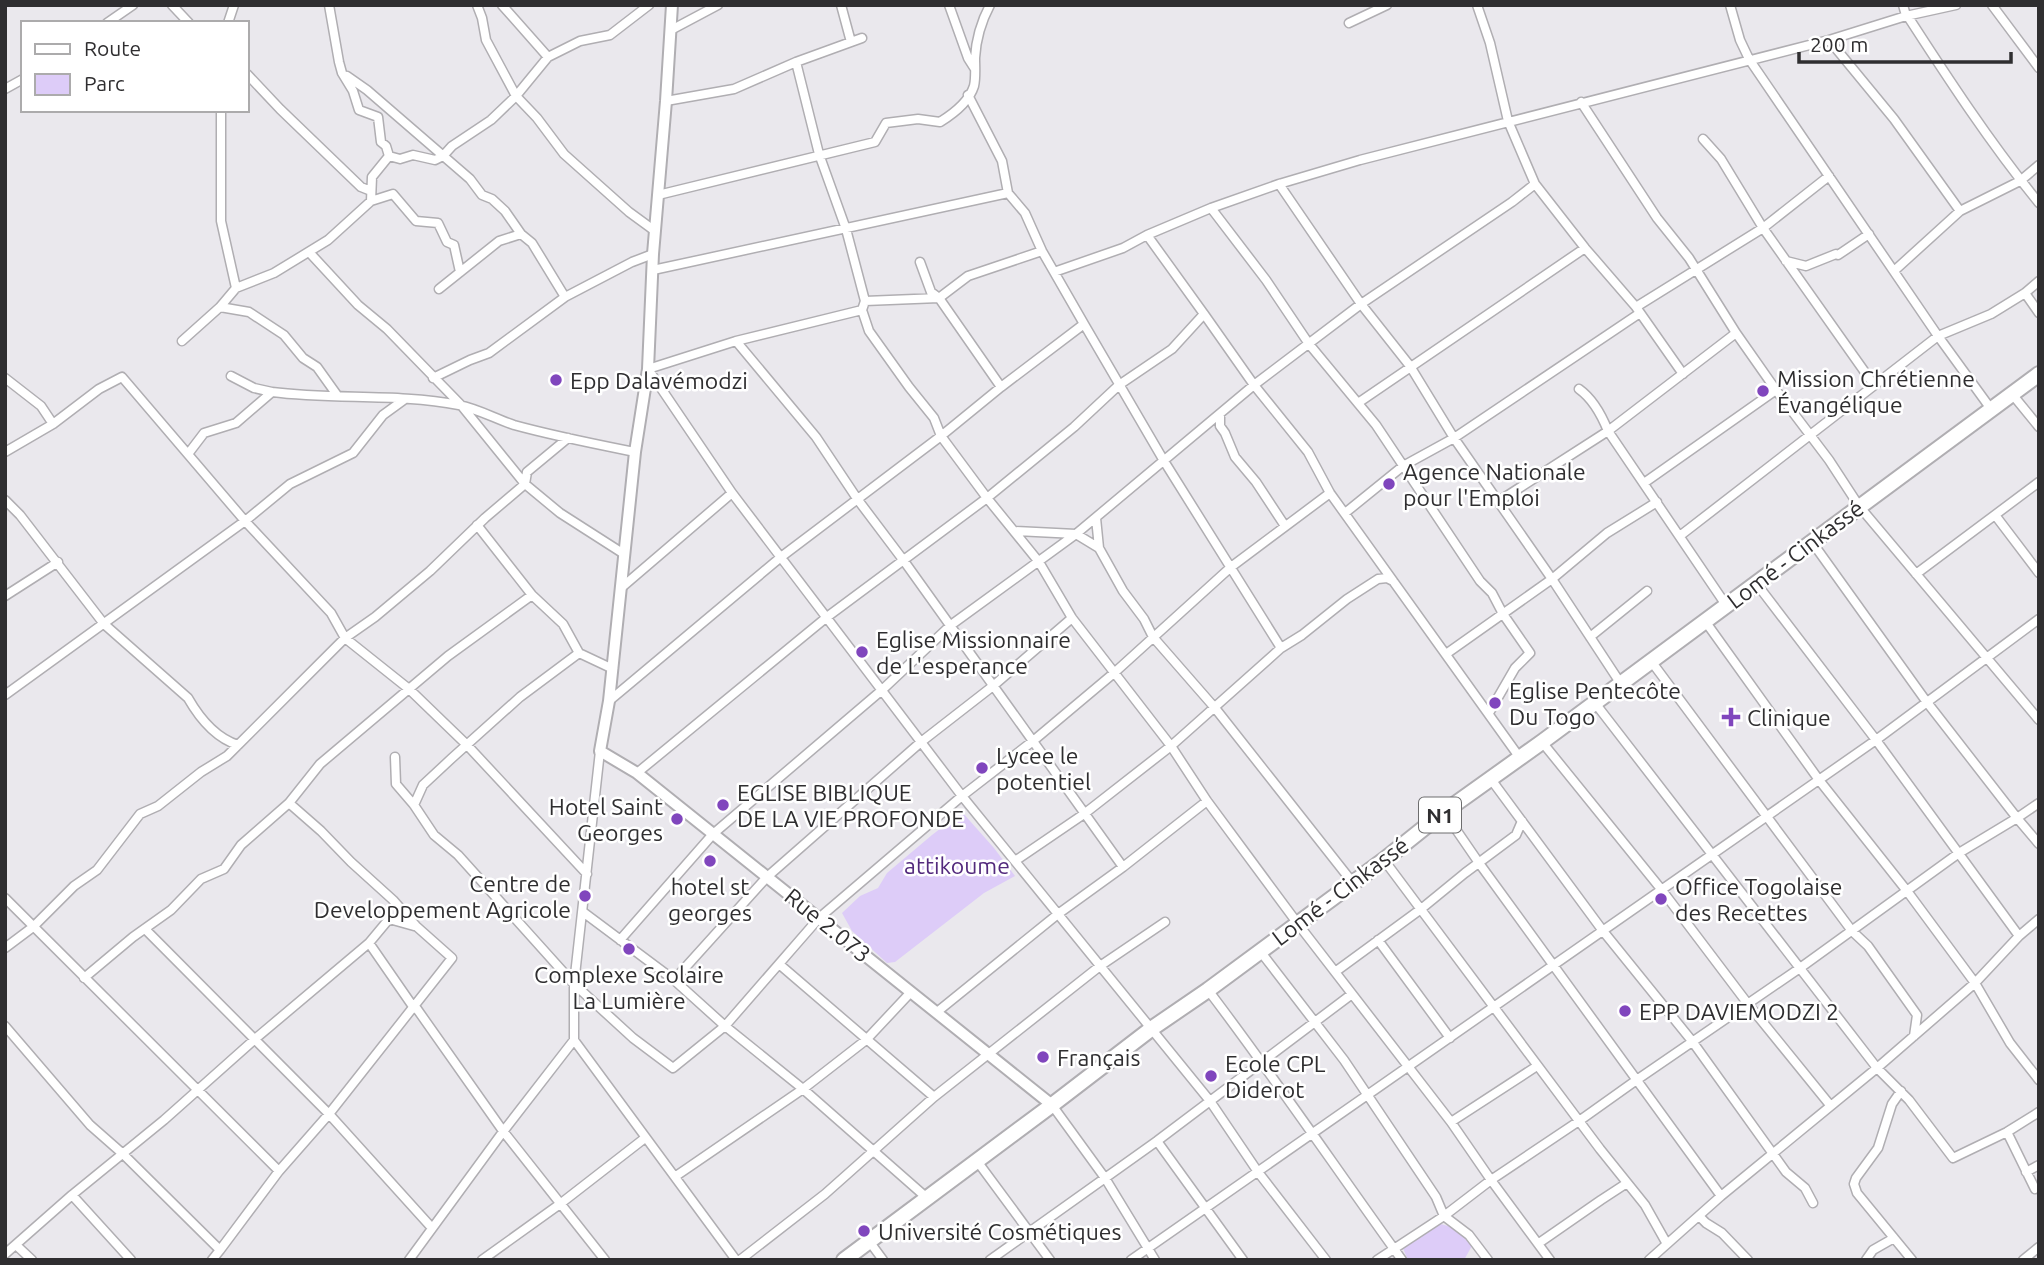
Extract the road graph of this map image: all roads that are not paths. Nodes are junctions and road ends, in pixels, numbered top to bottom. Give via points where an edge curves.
1 (133, 5) edge
2 (173, 5) edge
3 (329, 5) edge
4 (477, 5) edge
5 (502, 5) edge
6 (649, 5) edge
7 (672, 5) edge
8 (718, 5) edge
9 (841, 5) edge
10 (949, 5) edge
11 (990, 5) edge
12 (1387, 5) edge
13 (1476, 5) edge
14 (1730, 5) edge
15 (1903, 5) edge
16 (1956, 5) edge
17 (1992, 5) edge
18 (1908, 16) junction
19 (110, 21) edge
20 (187, 21) edge
21 (1349, 23) dead end
22 (671, 30) junction
23 (862, 38) dead end
24 (1829, 40) junction
25 (850, 42) junction
26 (548, 57) junction
27 (1749, 59) junction
28 (796, 62) junction
29 (2039, 68) edge
30 (975, 69) junction
31 (342, 73) junction
32 (248, 75) edge
33 (21, 80) edge
34 (5, 89) edge
35 (968, 94) junction
36 (516, 96) junction
37 (666, 101) junction
38 (1581, 102) junction
39 (221, 112) edge
40 (1508, 121) junction
41 (1703, 139) dead end
42 (819, 155) junction
43 (389, 156) junction
44 (443, 156) junction
45 (2039, 165) edge
46 (1829, 176) junction
47 (2021, 181) junction
48 (1279, 184) junction
49 (1535, 184) junction
50 (1008, 193) junction
51 (658, 195) junction
52 (371, 196) junction
53 (2039, 203) edge
54 (1211, 208) junction
55 (1960, 211) junction
56 (1763, 228) junction
57 (846, 229) junction
58 (655, 231) junction
59 (521, 234) junction
60 (1147, 234) junction
61 (1868, 234) junction
62 (1585, 248) junction
63 (1042, 251) junction
64 (309, 252) junction
65 (653, 254) junction
66 (1786, 261) junction
67 (920, 262) dead end
68 (653, 270) junction
69 (1695, 270) junction
70 (1894, 271) junction
71 (460, 272) junction
72 (1054, 272) junction
73 (2039, 281) edge
74 (236, 288) junction
75 (439, 289) dead end
76 (2025, 293) junction
77 (565, 298) junction
78 (939, 298) junction
79 (1361, 304) junction
80 (863, 305) junction
81 (220, 307) junction
82 (1638, 310) junction
83 (2039, 313) edge
84 (1204, 314) junction
85 (1084, 324) junction
86 (1736, 333) junction
87 (1938, 336) junction
88 (182, 341) dead end
89 (736, 341) junction
90 (1309, 344) junction
91 (1410, 366) junction
92 (648, 369) junction
93 (1683, 374) junction
94 (2039, 374) edge
95 (231, 376) dead end
96 (5, 378) edge
97 (433, 378) junction
98 (1119, 385) junction
99 (1254, 385) junction
100 (1874, 385) junction
101 (1001, 387) junction
102 (1579, 389) dead end
103 (1776, 390) junction
104 (272, 392) junction
105 (2012, 394) junction
106 (337, 395) junction
107 (405, 398) junction
108 (1358, 403) junction
109 (461, 405) junction
110 (1991, 409) junction
111 (1220, 414) junction
112 (52, 424) junction
113 (2039, 427) edge
114 (1608, 431) junction
115 (941, 436) junction
116 (1811, 436) junction
117 (568, 438) junction
118 (1454, 438) junction
119 (5, 452) edge
120 (635, 452) junction
121 (188, 454) junction
122 (1164, 461) junction
123 (1403, 466) junction
124 (2039, 482) edge
125 (1644, 483) junction
126 (525, 484) junction
127 (732, 493) junction
128 (1330, 493) junction
129 (987, 498) junction
130 (5, 500) edge
131 (858, 500) junction
132 (1499, 501) junction
133 (1657, 502) junction
134 (1859, 506) junction
135 (1345, 513) junction
136 (1995, 515) junction
137 (1096, 518) junction
138 (245, 521) junction
139 (477, 526) junction
140 (1285, 526) junction
141 (1014, 531) junction
142 (1076, 534) junction
143 (1681, 536) junction
144 (1812, 542) junction
145 (1099, 548) junction
146 (624, 554) junction
147 (781, 557) junction
148 (904, 561) junction
149 (58, 562) junction
150 (1039, 562) junction
151 (1231, 567) junction
152 (2039, 573) edge
153 (1916, 574) junction
154 (1552, 579) junction
155 (1395, 582) junction
156 (1756, 583) junction
157 (621, 588) junction
158 (1647, 591) dead end
159 (532, 595) junction
160 (5, 596) edge
161 (1726, 605) junction
162 (1503, 614) junction
163 (827, 617) junction
164 (1072, 618) junction
165 (2039, 619) edge
166 (1705, 621) junction
167 (104, 624) junction
168 (951, 625) junction
169 (1153, 637) junction
170 (1590, 637) junction
171 (345, 638) junction
172 (1281, 648) junction
173 (579, 653) junction
174 (1446, 654) junction
175 (1988, 658) junction
176 (1651, 661) junction
177 (613, 669) junction
178 (1114, 673) junction
179 (1620, 684) junction
180 (993, 686) junction
181 (409, 689) junction
182 (882, 690) junction
183 (5, 695) edge
184 (610, 701) junction
185 (1926, 701) junction
186 (1595, 703) junction
187 (1215, 708) junction
188 (1489, 713) junction
189 (2039, 720) edge
190 (1876, 740) junction
191 (1033, 741) junction
192 (921, 742) junction
193 (1542, 742) junction
194 (467, 745) junction
195 (238, 746) junction
196 (1171, 746) junction
197 (600, 751) junction
198 (395, 757) dead end
199 (1520, 758) junction
200 (637, 773) junction
201 (1490, 778) junction
202 (1819, 780) junction
203 (962, 796) junction
204 (1207, 801) junction
205 (289, 803) junction
206 (2039, 803) edge
207 (414, 805) junction
208 (1444, 812) junction
209 (1084, 814) junction
210 (1768, 816) junction
211 (2017, 818) junction
212 (1522, 821) junction
213 (713, 834) junction
214 (2039, 844) edge
215 (1959, 853) junction
216 (1712, 855) junction
217 (1015, 860) junction
218 (1384, 860) junction
219 (1479, 863) junction
220 (1123, 867) junction
221 (587, 874) junction
222 (767, 877) junction
223 (1353, 883) junction
224 (1661, 889) junction
225 (1907, 891) junction
226 (5, 898) edge
227 (1422, 909) junction
228 (583, 912) junction
229 (1058, 914) junction
230 (819, 918) junction
231 (2039, 919) edge
232 (1165, 922) dead end
233 (1298, 923) junction
234 (416, 926) junction
235 (33, 927) junction
236 (145, 929) junction
237 (1852, 930) junction
238 (1603, 931) junction
239 (2019, 936) junction
240 (620, 940) junction
241 (1378, 940) junction
242 (369, 943) junction
243 (5, 948) edge
244 (1260, 951) junction
245 (779, 964) junction
246 (1100, 966) junction
247 (1554, 966) junction
248 (1800, 968) junction
249 (1335, 972) junction
250 (84, 978) junction
251 (674, 980) junction
252 (1975, 983) junction
253 (575, 984) junction
254 (1208, 990) junction
255 (911, 992) junction
256 (1352, 994) junction
257 (1748, 1004) junction
258 (1495, 1007) junction
259 (414, 1008) junction
260 (937, 1012) junction
261 (1917, 1015) junction
262 (1934, 1019) junction
263 (1314, 1022) junction
264 (5, 1026) edge
265 (725, 1026) junction
266 (1151, 1029) junction
267 (1914, 1036) junction
268 (1450, 1038) junction
269 (255, 1039) junction
270 (574, 1040) junction
271 (866, 1040) junction
272 (1692, 1041) junction
273 (990, 1055) junction
274 (1262, 1060) junction
275 (1537, 1066) junction
276 (1408, 1067) junction
277 (1877, 1068) junction
278 (1638, 1079) junction
279 (2039, 1080) edge
280 (198, 1089) junction
281 (803, 1089) junction
282 (1902, 1091) junction
283 (1368, 1095) junction
284 (934, 1097) junction
285 (1210, 1101) junction
286 (1052, 1105) junction
287 (1830, 1105) junction
288 (2039, 1112) edge
289 (328, 1114) junction
290 (1579, 1121) junction
291 (1451, 1122) junction
292 (503, 1131) junction
293 (2007, 1132) junction
294 (1311, 1135) junction
295 (645, 1138) junction
296 (1157, 1140) junction
297 (872, 1152) junction
298 (1773, 1152) junction
299 (123, 1154) junction
300 (977, 1161) junction
301 (2039, 1165) edge
302 (279, 1171) junction
303 (1258, 1172) junction
304 (2026, 1172) junction
305 (676, 1176) junction
306 (1105, 1178) junction
307 (1491, 1180) junction
308 (1627, 1183) junction
309 (2035, 1184) edge
310 (72, 1195) junction
311 (1721, 1196) junction
312 (926, 1198) junction
313 (1813, 1203) dead end
314 (560, 1204) junction
315 (1204, 1208) junction
316 (1444, 1216) junction
317 (1699, 1216) junction
318 (432, 1228) junction
319 (1030, 1232) junction
320 (1894, 1238) junction
321 (869, 1241) junction
322 (1539, 1243) junction
323 (16, 1244) junction
324 (1667, 1244) junction
325 (1146, 1247) junction
326 (2039, 1247) edge
327 (1394, 1248) junction
328 (220, 1250) junction
329 (5, 1254) edge
330 (32, 1260) edge
331 (131, 1260) edge
332 (212, 1260) edge
333 (409, 1260) edge
334 (482, 1260) edge
335 (605, 1260) edge
336 (738, 1260) edge
337 (844, 1260) edge
338 (883, 1260) edge
339 (990, 1260) edge
340 (1050, 1260) edge
341 (1131, 1260) edge
342 (1155, 1260) edge
343 (1243, 1260) edge
344 (1326, 1260) edge
345 (1377, 1260) edge
346 (1402, 1260) edge
347 (1488, 1260) edge
348 (1550, 1260) edge
349 (1649, 1260) edge
350 (1748, 1260) edge
351 (1866, 1260) edge
352 (1912, 1260) edge
353 (2023, 1260) edge

1 - 19 street
2 - 20 street
3 - 31 street
4 - 36 street via 486,40
5 - 26 street
6 - 26 street via 610,35 580,41
7 - 22 street
8 - 22 street
9 - 25 street
10 - 30 street
11 - 30 street via 979,31
12 - 21 street
13 - 40 street
14 - 27 street
15 - 18 street
16 - 18 street
17 - 29 street
18 - 24 street
18 - 47 street
22 - 37 street
23 - 25 street
24 - 27 street
24 - 55 street via 1894,119
25 - 28 street
26 - 36 street
27 - 38 street
27 - 46 street
28 - 37 street via 734,89
28 - 42 street
30 - 35 street via 974,86
31 - 43 street via 359,110 378,117 381,142
31 - 44 street
32 - 52 street
33 - 34 street
35 - 42 street via 958,110 940,122 918,118 886,123 875,142
35 - 50 street via 1002,161
36 - 44 street
36 - 58 street via 564,154
37 - 51 street
38 - 40 street
38 - 69 street
39 - 74 street via 221,221
40 - 48 street
40 - 49 street
41 - 56 street via 1721,159
42 - 51 street
42 - 57 street
43 - 44 street via 435,160
43 - 52 street via 372,177
44 - 59 street via 505,211
45 - 47 street
46 - 56 street
46 - 61 street
47 - 53 street
47 - 55 street
48 - 54 street
48 - 79 street
49 - 62 street
49 - 79 street
50 - 57 street
50 - 63 street via 1025,212
51 - 58 street
52 - 64 street via 328,240
52 - 71 street via 393,194 416,221 438,223 447,242 454,245
54 - 60 street
54 - 90 street
55 - 70 street
56 - 66 street
56 - 69 street
57 - 68 street
57 - 80 street
58 - 65 street
59 - 71 street via 499,241
59 - 77 street via 532,243
60 - 72 street via 1123,248
60 - 84 street
61 - 66 street via 1838,255 1806,266
61 - 70 street
62 - 82 street
62 - 91 street
63 - 72 street
63 - 78 street via 968,276
64 - 74 street
64 - 97 street
65 - 68 street
65 - 77 street
66 - 100 street
67 - 78 street via 931,292
68 - 92 street
69 - 82 street
69 - 86 street
70 - 87 street
71 - 75 street
72 - 85 street
73 - 76 street
74 - 81 street
76 - 83 street
76 - 87 street via 1991,314
77 - 97 street via 489,353
78 - 80 street
78 - 101 street
79 - 90 street
79 - 91 street
80 - 89 street
80 - 115 street via 869,331 934,418
81 - 88 street
81 - 106 street via 249,312 284,335 317,367
82 - 93 street
82 - 118 street
84 - 98 street via 1172,349
84 - 99 street
85 - 98 street
85 - 101 street
86 - 93 street
86 - 103 street
87 - 100 street
87 - 110 street
89 - 92 street
89 - 131 street via 817,437
90 - 99 street
90 - 108 street
91 - 108 street
91 - 118 street
92 - 120 street
92 - 127 street
93 - 114 street
94 - 105 highway, Lomé - Cinkassé / N1
95 - 104 street
96 - 112 street via 41,406
97 - 109 street
98 - 122 street
98 - 129 street
99 - 111 street
99 - 128 street via 1308,452
100 - 116 street
101 - 115 street
102 - 114 street
103 - 116 street
103 - 125 street
104 - 106 street
104 - 121 street via 236,423 204,433
105 - 110 highway, Lomé - Cinkassé / N1
105 - 113 street
106 - 107 street
107 - 109 street
107 - 138 street via 383,415 353,453 290,484
108 - 123 street
109 - 117 street
109 - 126 street
110 - 134 highway, Lomé - Cinkassé / N1
111 - 122 street
111 - 140 street via 1220,426 1235,457
112 - 119 street
112 - 121 street via 122,377
114 - 125 street
114 - 132 street
115 - 129 street
115 - 131 street
116 - 134 street
116 - 143 street
117 - 120 street
117 - 126 street via 527,472
118 - 123 street
118 - 132 street
120 - 146 street
121 - 138 street
122 - 137 street
122 - 151 street
123 - 135 street
123 - 162 street
124 - 136 street
125 - 133 street
126 - 139 street
126 - 146 street
127 - 147 street
127 - 157 street
128 - 135 street
128 - 140 street
129 - 141 street
129 - 148 street
130 - 149 street
131 - 147 street
131 - 148 street
132 - 154 street
133 - 143 street
133 - 154 street via 1607,533
134 - 144 highway, Lomé - Cinkassé / N1
134 - 153 street
135 - 155 street
136 - 152 street
136 - 153 street
137 - 142 street
137 - 145 street
138 - 167 street
138 - 171 street via 331,613
139 - 159 street
139 - 171 street via 430,571
140 - 151 street
141 - 142 street
141 - 150 street
142 - 145 street
142 - 150 street
143 - 161 street
144 - 156 highway, Lomé - Cinkassé / N1
144 - 185 street
145 - 169 street
146 - 157 street
147 - 163 street
147 - 184 street
148 - 163 street
148 - 168 street
149 - 160 street
149 - 167 street
150 - 164 street
150 - 168 street
151 - 169 street
151 - 172 street
153 - 175 street
154 - 162 street
154 - 170 street
155 - 172 street via 1378,579
155 - 174 street
156 - 161 highway, Lomé - Cinkassé / N1
156 - 190 street
157 - 177 street
158 - 170 street
159 - 173 street via 563,624
159 - 181 street
161 - 166 highway, Lomé - Cinkassé / N1
162 - 174 street
162 - 188 street via 1530,653 1515,668
163 - 182 street
163 - 200 street
164 - 178 street
164 - 180 street
165 - 175 street
166 - 176 highway, Lomé - Cinkassé / N1
166 - 202 street
167 - 183 street
167 - 195 street via 188,698 210,728
168 - 180 street
168 - 182 street
169 - 178 street
169 - 187 street
170 - 179 street
171 - 181 street
171 - 195 street
172 - 187 street
173 - 177 street
173 - 194 street
174 - 188 street
175 - 185 street
175 - 189 street
176 - 179 highway, Lomé - Cinkassé / N1
176 - 210 street
177 - 184 street
178 - 191 street
178 - 196 street
179 - 186 highway, Lomé - Cinkassé / N1
180 - 191 street
180 - 192 street
181 - 194 street
181 - 205 street via 320,764
182 - 192 street
182 - 213 street
184 - 197 street
185 - 190 street
185 - 211 street
186 - 193 highway, Lomé - Cinkassé / N1
186 - 216 street
187 - 196 street
187 - 223 street
188 - 199 street
190 - 202 street
190 - 215 street
191 - 203 street
191 - 209 street
192 - 203 street
192 - 222 street
193 - 199 highway, Lomé - Cinkassé / N1
193 - 224 street
194 - 207 street via 423,785
194 - 221 street
195 - 235 street via 176,794 140,814 97,870
196 - 204 street
196 - 209 street
197 - 200 street, Rue 2.073
197 - 221 street
198 - 207 street via 396,784
199 - 201 highway, Lomé - Cinkassé / N1
200 - 213 street, Rue 2.073
201 - 208 highway, Lomé - Cinkassé / N1
201 - 212 street
202 - 210 street
202 - 225 street
203 - 217 street
203 - 230 street
204 - 220 street
204 - 233 street
205 - 234 street
205 - 236 street via 241,845 224,869 201,879
206 - 211 street
207 - 253 street via 434,835 458,855
208 - 218 highway, Lomé - Cinkassé / N1
208 - 219 street
209 - 217 street
209 - 220 street
210 - 216 street
210 - 237 street
211 - 214 street
211 - 215 street
212 - 219 street via 1516,835
212 - 238 street
213 - 222 street, Rue 2.073
213 - 240 street
215 - 225 street
215 - 239 street
216 - 224 street
216 - 248 street
217 - 229 street
218 - 223 highway, Lomé - Cinkassé / N1
218 - 227 street
219 - 227 street
219 - 247 street
220 - 229 street
221 - 228 street
222 - 230 street, Rue 2.073
222 - 251 street
223 - 233 highway, Lomé - Cinkassé / N1
224 - 238 street
224 - 257 street
225 - 237 street
225 - 252 street
226 - 235 street
227 - 241 street
227 - 258 street
228 - 240 street
228 - 253 street
229 - 246 street
229 - 260 street
230 - 245 street
230 - 255 street, Rue 2.073
231 - 239 street
232 - 246 street
233 - 244 highway, Lomé - Cinkassé / N1
233 - 249 street
234 - 242 street via 389,919
234 - 259 street via 452,958
235 - 243 street
235 - 250 street
236 - 250 street
236 - 269 street
237 - 248 street
237 - 261 street
238 - 247 street
238 - 272 street
239 - 252 street
240 - 251 street
241 - 249 street
241 - 268 street
242 - 259 street
242 - 269 street
244 - 254 highway, Lomé - Cinkassé / N1
244 - 263 street
245 - 265 street
245 - 271 street
246 - 266 street
246 - 273 street
247 - 258 street
247 - 278 street
248 - 257 street
248 - 277 street
249 - 256 street
250 - 280 street
251 - 265 street
252 - 262 street
252 - 279 street via 2010,1043
253 - 265 street via 673,1068
253 - 270 street
254 - 266 highway, Lomé - Cinkassé / N1
254 - 274 street
255 - 260 street, Rue 2.073
255 - 271 street
256 - 263 street
256 - 276 street
257 - 272 street
257 - 287 street
258 - 268 street
258 - 275 street
259 - 289 street
259 - 292 street
260 - 273 street, Rue 2.073
261 - 262 street
261 - 267 street
262 - 267 street
263 - 274 street
263 - 283 street
264 - 299 street via 90,1125
265 - 281 street
266 - 285 street
266 - 286 highway, Lomé - Cinkassé / N1
267 - 277 street
268 - 276 street
269 - 280 street
269 - 289 street
270 - 292 street
270 - 295 street
271 - 281 street
271 - 284 street
272 - 278 street
272 - 298 street
273 - 284 street
273 - 286 street, Rue 2.073
274 - 285 street
274 - 294 street
275 - 290 street
275 - 291 street
276 - 283 street
276 - 291 street
277 - 282 street
277 - 287 street
278 - 290 street
278 - 311 street
280 - 299 street
280 - 302 street
281 - 297 street
281 - 305 street
282 - 293 street via 1953,1158
282 - 320 street via 1892,1104 1878,1147 1854,1184
283 - 294 street
283 - 316 street
284 - 297 street
285 - 296 street
285 - 303 street
286 - 300 highway, Lomé - Cinkassé / N1
286 - 306 street
287 - 298 street
288 - 293 street
289 - 302 street
289 - 318 street
290 - 307 street
290 - 308 street
291 - 307 street
292 - 314 street
292 - 318 street
293 - 304 street
294 - 303 street
294 - 327 street
295 - 305 street
295 - 314 street
296 - 306 street
296 - 315 street
297 - 312 street
297 - 336 street
298 - 311 street
298 - 313 street
299 - 310 street
299 - 328 street
300 - 312 highway, Lomé - Cinkassé / N1
300 - 319 street
301 - 304 street
302 - 328 street
303 - 315 street
303 - 344 street
304 - 309 street
305 - 336 street
306 - 319 street
306 - 325 street
307 - 316 street
307 - 322 street
308 - 322 street
308 - 324 street
310 - 323 street
310 - 331 street
311 - 317 street
312 - 321 highway, Lomé - Cinkassé / N1
314 - 334 street
314 - 335 street
315 - 325 street
315 - 343 street
316 - 327 street
316 - 347 street via 1469,1235
317 - 324 street
317 - 350 street
318 - 333 street
319 - 339 street
319 - 340 street
320 - 351 street via 1873,1250
320 - 352 street
321 - 337 highway, Lomé - Cinkassé / N1
321 - 338 street
322 - 348 street
323 - 329 street
323 - 330 street
324 - 349 street
325 - 341 street
325 - 342 street
326 - 353 street
327 - 345 street
327 - 346 street
328 - 332 street

